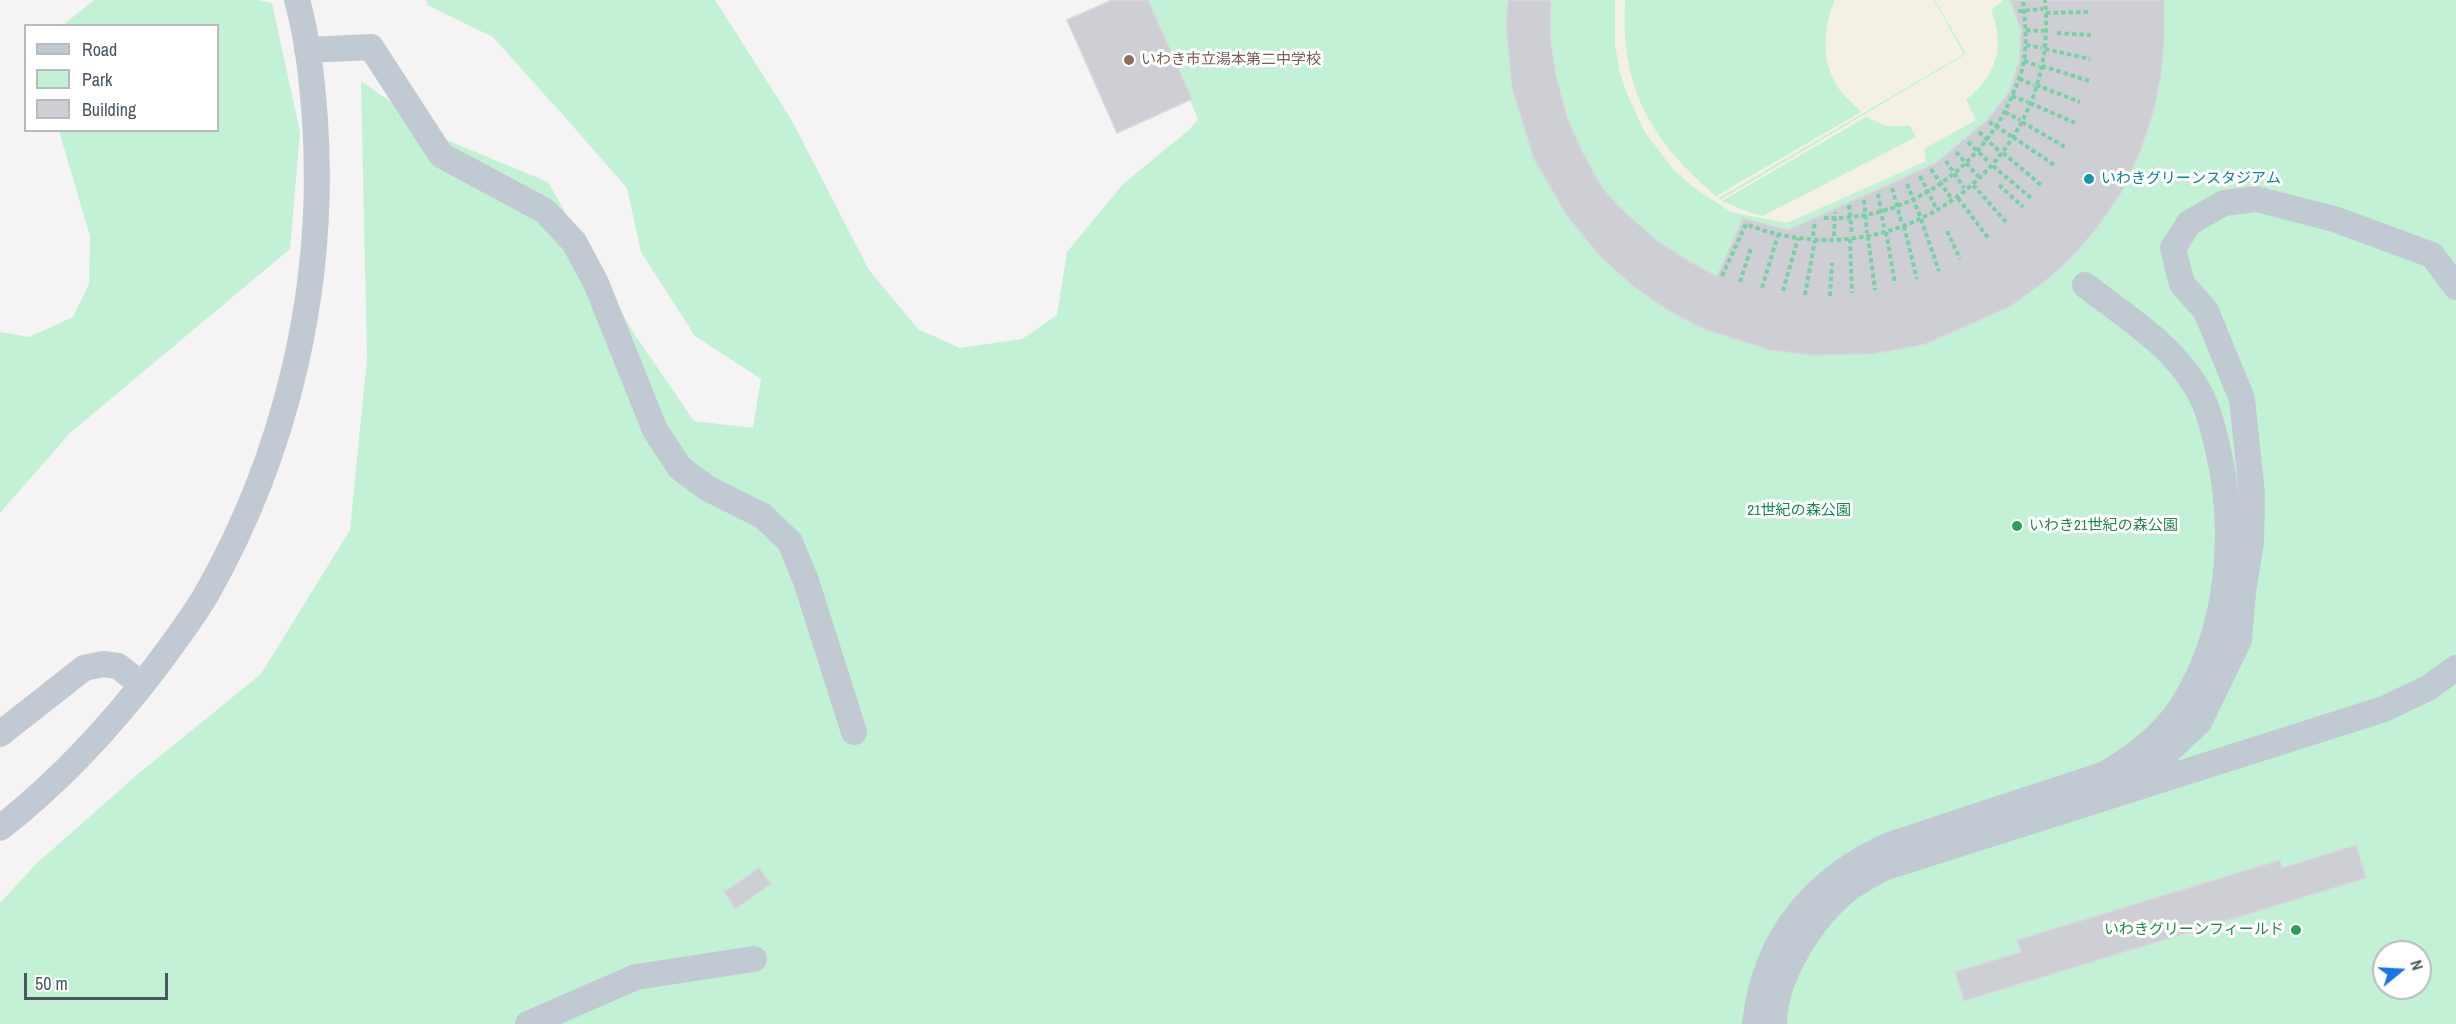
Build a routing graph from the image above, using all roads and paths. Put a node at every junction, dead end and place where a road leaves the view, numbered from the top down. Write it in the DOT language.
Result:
graph roads {
  1 [pos="297,0"];
  2 [pos="2023,0"];
  3 [pos="2045,0"];
  4 [pos="2018,11"];
  5 [pos="2024,11"];
  6 [pos="2045,11"];
  7 [pos="2090,12"];
  8 [pos="2026,30"];
  9 [pos="2044,31"];
  10 [pos="2057,33"];
  11 [pos="2091,35"];
  12 [pos="2026,45"];
  13 [pos="2043,49"];
  14 [pos="307,50"];
  15 [pos="2090,59"];
  16 [pos="2024,61"];
  17 [pos="2041,66"];
  18 [pos="2019,79"];
  19 [pos="2089,81"];
  20 [pos="2035,85"];
  21 [pos="2012,96"];
  22 [pos="2029,102"];
  23 [pos="2080,102"];
  24 [pos="2004,112"];
  25 [pos="2021,121"];
  26 [pos="1989,122"];
  27 [pos="2075,123"];
  28 [pos="1997,127"];
  29 [pos="1979,132"];
  30 [pos="2012,136"];
  31 [pos="1988,140"];
  32 [pos="1968,142"];
  33 [pos="2065,147"];
  34 [pos="1956,152"];
  35 [pos="1978,152"];
  36 [pos="2001,152"];
  37 [pos="1946,161"];
  38 [pos="1967,164"];
  39 [pos="1992,165"];
  40 [pos="2054,165"];
  41 [pos="1931,169"];
  42 [pos="1954,174"];
  43 [pos="1920,176"];
  44 [pos="1978,176"];
  45 [pos="1907,184"];
  46 [pos="1941,184"];
  47 [pos="1973,185"];
  48 [pos="1999,185"];
  49 [pos="2042,185"];
  50 [pos="1892,188"];
  51 [pos="1964,188"];
  52 [pos="1928,192"];
  53 [pos="1878,194"];
  54 [pos="1951,198"];
  55 [pos="1958,198"];
  56 [pos="2031,198"];
  57 [pos="1864,200"];
  58 [pos="1913,200"];
  59 [pos="1849,205"];
  60 [pos="1898,207"];
  61 [pos="2023,207"];
  62 [pos="1936,208"];
  63 [pos="1835,212"];
  64 [pos="1881,212"];
  65 [pos="1865,215"];
  66 [pos="1824,218"];
  67 [pos="1850,218"];
  68 [pos="1920,218"];
  69 [pos="1834,219"];
  70 [pos="1815,222"];
  71 [pos="2007,223"];
  72 [pos="1903,225"];
  73 [pos="1885,230"];
  74 [pos="1947,231"];
  75 [pos="1778,235"];
  76 [pos="1868,235"];
  77 [pos="1834,236"];
  78 [pos="1850,237"];
  79 [pos="1798,238"];
  80 [pos="1814,238"];
  81 [pos="1989,239"];
  82 [pos="1751,248"];
  83 [pos="1960,259"];
  84 [pos="1832,263"];
  85 [pos="1939,271"];
  86 [pos="1722,276"];
  87 [pos="1917,279"];
  88 [pos="1740,282"];
  89 [pos="1895,284"];
  90 [pos="2085,285"];
  91 [pos="2456,287"];
  92 [pos="1762,288"];
  93 [pos="1875,290"];
  94 [pos="1783,291"];
  95 [pos="1851,293"];
  96 [pos="1805,295"];
  97 [pos="1830,296"];
  98 [pos="2456,668"];
  99 [pos="142,685"];
  100 [pos="854,732"];
  101 [pos="0,734"];
  102 [pos="2087,801"];
  103 [pos="0,828"];
  104 [pos="754,959"];
  105 [pos="528,1024"];
  106 [pos="1755,1024"];
  107 [pos="1774,1024"];
  1 -- 14 [label="street"];
  2 -- 5 [label="path"];
  3 -- 6 [label="path"];
  4 -- 5 [label="path"];
  5 -- 6 [label="path"];
  5 -- 8 [label="path"];
  6 -- 7 [label="path"];
  6 -- 13 [label="path"];
  8 -- 9 [label="path"];
  8 -- 12 [label="path"];
  10 -- 11 [label="path"];
  12 -- 13 [label="path"];
  12 -- 16 [label="path"];
  13 -- 15 [label="path"];
  13 -- 17 [label="path"];
  14 -- 99 [label="street"];
  14 -- 100 [label="street"];
  16 -- 17 [label="path"];
  16 -- 18 [label="path"];
  17 -- 19 [label="path"];
  17 -- 20 [label="path"];
  18 -- 20 [label="path"];
  18 -- 21 [label="path"];
  20 -- 22 [label="path"];
  20 -- 23 [label="path"];
  21 -- 22 [label="path"];
  21 -- 24 [label="path"];
  22 -- 25 [label="path"];
  22 -- 27 [label="path"];
  24 -- 25 [label="path"];
  24 -- 28 [label="path"];
  25 -- 30 [label="path"];
  25 -- 33 [label="path"];
  26 -- 28 [label="path"];
  28 -- 30 [label="path"];
  28 -- 31 [label="path"];
  29 -- 31 [label="path"];
  30 -- 36 [label="path"];
  30 -- 40 [label="path"];
  31 -- 35 [label="path"];
  31 -- 36 [label="path"];
  32 -- 35 [label="path"];
  34 -- 38 [label="path"];
  35 -- 38 [label="path"];
  35 -- 39 [label="path"];
  36 -- 39 [label="path"];
  36 -- 49 [label="path"];
  37 -- 42 [label="path"];
  38 -- 42 [label="path"];
  38 -- 44 [label="path"];
  39 -- 47 [label="path"];
  39 -- 56 [label="path"];
  41 -- 46 [label="path"];
  42 -- 46 [label="path"];
  42 -- 51 [label="path"];
  43 -- 52 [label="path"];
  45 -- 58 [label="path"];
  46 -- 52 [label="path"];
  46 -- 54 [label="path"];
  47 -- 55 [label="path"];
  47 -- 71 [label="path"];
  48 -- 61 [label="path"];
  50 -- 60 [label="path"];
  52 -- 58 [label="path"];
  52 -- 62 [label="path"];
  53 -- 64 [label="path"];
  55 -- 68 [label="path"];
  55 -- 81 [label="path"];
  57 -- 65 [label="path"];
  58 -- 60 [label="path"];
  58 -- 68 [label="path"];
  59 -- 67 [label="path"];
  60 -- 64 [label="path"];
  60 -- 72 [label="path"];
  63 -- 69 [label="path"];
  64 -- 65 [label="path"];
  64 -- 73 [label="path"];
  65 -- 67 [label="path"];
  65 -- 76 [label="path"];
  66 -- 69 [label="path"];
  67 -- 69 [label="path"];
  67 -- 78 [label="path"];
  68 -- 72 [label="path"];
  68 -- 85 [label="path"];
  69 -- 77 [label="path"];
  70 -- 80 [label="path"];
  72 -- 73 [label="path"];
  72 -- 87 [label="path"];
  73 -- 76 [label="path"];
  73 -- 89 [label="path"];
  74 -- 83 [label="path"];
  75 -- 79 [label="path"];
  75 -- 86 [label="path"];
  75 -- 92 [label="path"];
  76 -- 78 [label="path"];
  76 -- 93 [label="path"];
  78 -- 80 [label="path"];
  78 -- 95 [label="path"];
  79 -- 80 [label="path"];
  79 -- 94 [label="path"];
  80 -- 96 [label="path"];
  82 -- 88 [label="path"];
  84 -- 97 [label="path"];
  90 -- 106 [label="street"];
  91 -- 102 [label="street"];
  98 -- 102 [label="street"];
  99 -- 101 [label="street"];
  99 -- 103 [label="street"];
  102 -- 107 [label="street"];
  104 -- 105 [label="street"];
}
